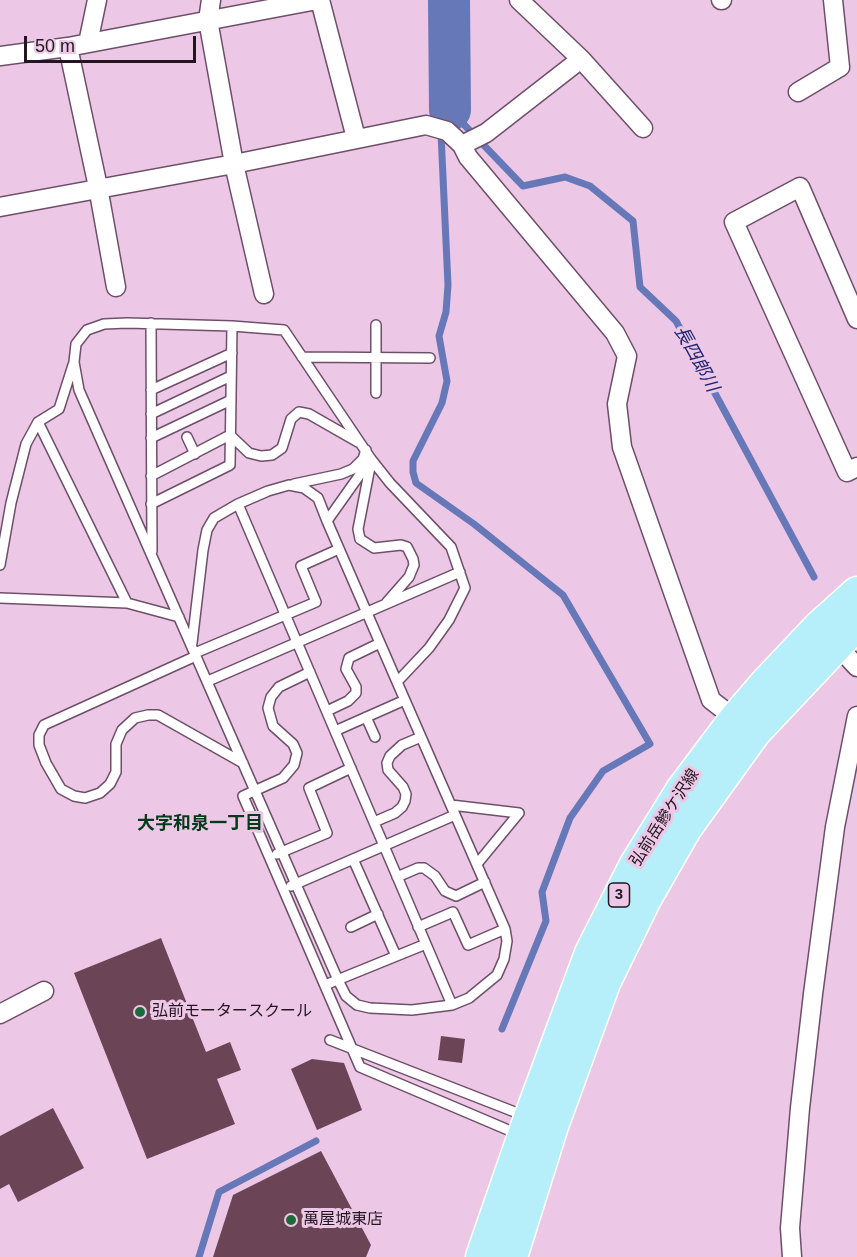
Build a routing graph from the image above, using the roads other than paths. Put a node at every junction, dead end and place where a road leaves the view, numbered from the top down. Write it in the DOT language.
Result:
graph roads {
  1 [pos="97,0"];
  2 [pos="211,0"];
  3 [pos="318,0"];
  4 [pos="833,0"];
  5 [pos="524,2"];
  6 [pos="208,20"];
  7 [pos="88,43"];
  8 [pos="68,47"];
  9 [pos="0,56"];
  10 [pos="581,59"];
  11 [pos="798,92"];
  12 [pos="644,128"];
  13 [pos="356,138"];
  14 [pos="472,139"];
  15 [pos="234,164"];
  16 [pos="98,187"];
  17 [pos="0,207"];
  18 [pos="116,287"];
  19 [pos="264,294"];
  20 [pos="857,319"];
  21 [pos="151,323"];
  22 [pos="376,325"];
  23 [pos="232,326"];
  24 [pos="232,352"];
  25 [pos="302,357"];
  26 [pos="376,358"];
  27 [pos="430,358"];
  28 [pos="74,362"];
  29 [pos="231,376"];
  30 [pos="151,390"];
  31 [pos="376,393"];
  32 [pos="231,399"];
  33 [pos="151,414"];
  34 [pos="38,422"];
  35 [pos="230,435"];
  36 [pos="187,437"];
  37 [pos="151,438"];
  38 [pos="366,451"];
  39 [pos="195,454"];
  40 [pos="857,467"];
  41 [pos="151,476"];
  42 [pos="289,485"];
  43 [pos="151,504"];
  44 [pos="238,504"];
  45 [pos="327,521"];
  46 [pos="339,549"];
  47 [pos="152,556"];
  48 [pos="0,565"];
  49 [pos="460,572"];
  50 [pos="857,592"];
  51 [pos="0,598"];
  52 [pos="127,603"];
  53 [pos="385,604"];
  54 [pos="366,613"];
  55 [pos="286,615"];
  56 [pos="179,617"];
  57 [pos="837,632"];
  58 [pos="298,643"];
  59 [pos="380,643"];
  60 [pos="194,651"];
  61 [pos="857,667"];
  62 [pos="310,672"];
  63 [pos="208,681"];
  64 [pos="397,682"];
  65 [pos="405,700"];
  66 [pos="327,711"];
  67 [pos="857,716"];
  68 [pos="366,717"];
  69 [pos="745,726"];
  70 [pos="335,731"];
  71 [pos="375,737"];
  72 [pos="421,737"];
  73 [pos="243,763"];
  74 [pos="351,768"];
  75 [pos="255,790"];
  76 [pos="451,805"];
  77 [pos="455,815"];
  78 [pos="374,822"];
  79 [pos="384,846"];
  80 [pos="282,852"];
  81 [pos="270,858"];
  82 [pos="353,859"];
  83 [pos="477,864"];
  84 [pos="397,877"];
  85 [pos="485,882"];
  86 [pos="296,884"];
  87 [pos="283,889"];
  88 [pos="378,914"];
  89 [pos="351,927"];
  90 [pos="418,927"];
  91 [pos="505,929"];
  92 [pos="426,944"];
  93 [pos="396,956"];
  94 [pos="338,980"];
  95 [pos="325,985"];
  96 [pos="44,990"];
  97 [pos="452,1005"];
  98 [pos="0,1014"];
  99 [pos="330,1040"];
  100 [pos="352,1049"];
  101 [pos="538,1132"];
  102 [pos="482,1257"];
  103 [pos="512,1257"];
  104 [pos="792,1257"];
  1 -- 7 [label="street"];
  2 -- 6 [label="street"];
  3 -- 6 [label="street"];
  3 -- 13 [label="street"];
  4 -- 11 [label="street"];
  5 -- 10 [label="street"];
  6 -- 7 [label="street"];
  6 -- 15 [label="street"];
  7 -- 8 [label="street"];
  8 -- 9 [label="street"];
  8 -- 16 [label="street"];
  10 -- 12 [label="street"];
  10 -- 14 [label="street"];
  13 -- 14 [label="street"];
  13 -- 15 [label="street"];
  14 -- 69 [label="street"];
  15 -- 16 [label="street"];
  15 -- 19 [label="street"];
  16 -- 17 [label="street"];
  16 -- 18 [label="street"];
  20 -- 40 [label="street"];
  21 -- 23 [label="lane"];
  21 -- 28 [label="lane"];
  21 -- 30 [label="lane"];
  22 -- 26 [label="lane"];
  23 -- 24 [label="lane"];
  23 -- 25 [label="lane"];
  24 -- 29 [label="lane"];
  24 -- 30 [label="lane"];
  25 -- 26 [label="lane"];
  25 -- 38 [label="lane"];
  26 -- 27 [label="lane"];
  26 -- 31 [label="lane"];
  28 -- 34 [label="lane"];
  28 -- 47 [label="lane"];
  29 -- 32 [label="lane"];
  29 -- 33 [label="lane"];
  30 -- 33 [label="lane"];
  32 -- 35 [label="lane"];
  32 -- 37 [label="lane"];
  33 -- 37 [label="lane"];
  34 -- 48 [label="lane"];
  34 -- 52 [label="lane"];
  35 -- 38 [label="lane"];
  35 -- 39 [label="lane"];
  35 -- 43 [label="lane"];
  36 -- 39 [label="lane"];
  37 -- 41 [label="lane"];
  38 -- 42 [label="lane"];
  38 -- 45 [label="lane"];
  38 -- 49 [label="lane"];
  38 -- 53 [label="lane"];
  39 -- 41 [label="lane"];
  41 -- 43 [label="lane"];
  42 -- 44 [label="lane"];
  42 -- 45 [label="lane"];
  43 -- 47 [label="lane"];
  44 -- 55 [label="lane"];
  44 -- 60 [label="lane"];
  45 -- 46 [label="lane"];
  46 -- 54 [label="lane"];
  46 -- 55 [label="lane"];
  47 -- 56 [label="lane"];
  49 -- 53 [label="lane"];
  49 -- 64 [label="lane"];
  50 -- 57 [label="main road, 弘前岳鰺ケ沢線 / 3"];
  51 -- 52 [label="lane"];
  52 -- 56 [label="lane"];
  53 -- 54 [label="lane"];
  54 -- 58 [label="lane"];
  54 -- 59 [label="lane"];
  55 -- 58 [label="lane"];
  55 -- 60 [label="lane"];
  56 -- 60 [label="lane"];
  57 -- 61 [label="street"];
  57 -- 69 [label="main road, 弘前岳鰺ケ沢線 / 3"];
  58 -- 62 [label="lane"];
  58 -- 63 [label="lane"];
  59 -- 64 [label="lane"];
  59 -- 66 [label="lane"];
  60 -- 63 [label="lane"];
  60 -- 73 [label="lane"];
  62 -- 66 [label="lane"];
  62 -- 75 [label="lane"];
  63 -- 73 [label="lane"];
  64 -- 65 [label="lane"];
  65 -- 68 [label="lane"];
  65 -- 72 [label="lane"];
  66 -- 70 [label="lane"];
  67 -- 104 [label="street"];
  68 -- 70 [label="lane"];
  68 -- 71 [label="lane"];
  69 -- 101 [label="main road, 弘前岳鰺ケ沢線 / 3"];
  70 -- 74 [label="lane"];
  72 -- 76 [label="lane"];
  72 -- 78 [label="lane"];
  73 -- 75 [label="lane"];
  74 -- 78 [label="lane"];
  74 -- 80 [label="lane"];
  75 -- 80 [label="lane"];
  75 -- 81 [label="lane"];
  76 -- 77 [label="lane"];
  76 -- 83 [label="lane"];
  77 -- 79 [label="lane"];
  77 -- 83 [label="lane"];
  78 -- 79 [label="lane"];
  79 -- 82 [label="lane"];
  79 -- 84 [label="lane"];
  80 -- 81 [label="lane"];
  80 -- 86 [label="lane"];
  81 -- 87 [label="lane"];
  82 -- 86 [label="lane"];
  82 -- 88 [label="lane"];
  83 -- 85 [label="lane"];
  84 -- 85 [label="lane"];
  84 -- 90 [label="lane"];
  85 -- 91 [label="lane"];
  86 -- 87 [label="lane"];
  86 -- 94 [label="lane"];
  87 -- 95 [label="lane"];
  88 -- 89 [label="lane"];
  88 -- 93 [label="lane"];
  90 -- 91 [label="lane"];
  90 -- 92 [label="lane"];
  91 -- 97 [label="lane"];
  92 -- 93 [label="lane"];
  92 -- 97 [label="lane"];
  93 -- 94 [label="lane"];
  94 -- 95 [label="lane"];
  94 -- 97 [label="lane"];
  95 -- 100 [label="lane"];
  96 -- 98 [label="street"];
  99 -- 100 [label="lane"];
  100 -- 101 [label="lane"];
  100 -- 101 [label="lane"];
  101 -- 102 [label="main road, 弘前岳鰺ケ沢線 / 3"];
  101 -- 103 [label="main road, 3"];
}
